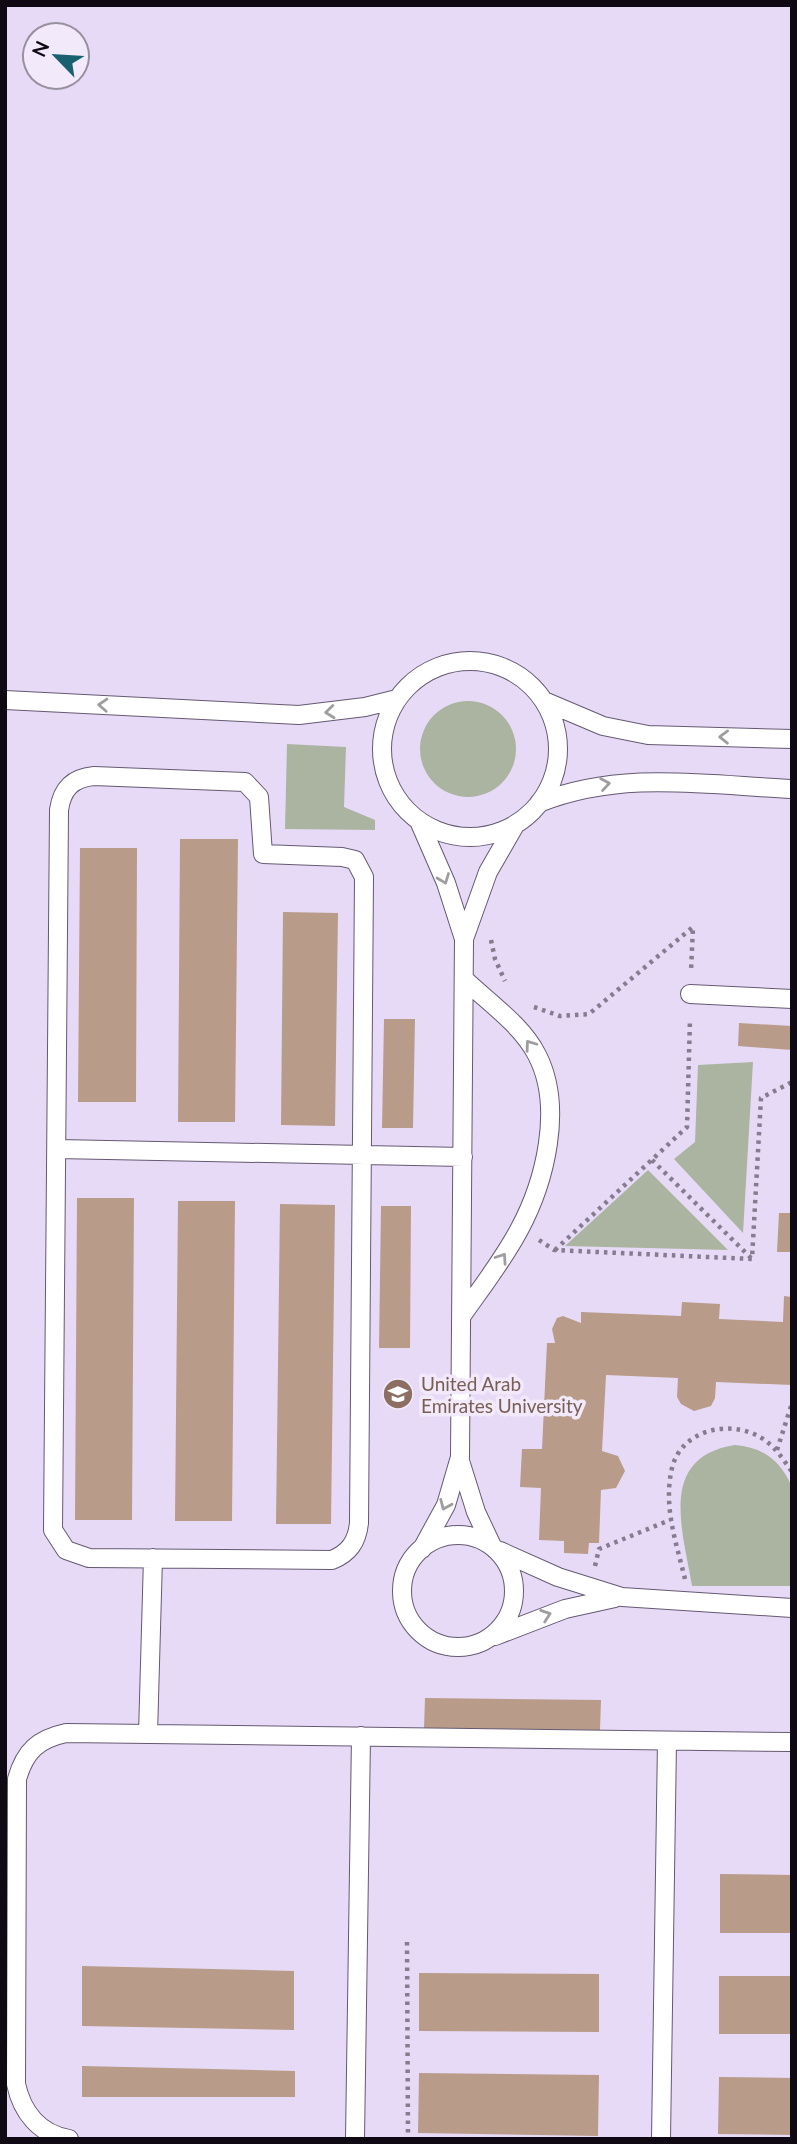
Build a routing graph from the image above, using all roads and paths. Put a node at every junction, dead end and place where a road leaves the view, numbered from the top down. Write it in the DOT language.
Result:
graph roads {
  1 [pos="397,699"];
  2 [pos="5,700"];
  3 [pos="544,701"];
  4 [pos="792,739"];
  5 [pos="792,789"];
  6 [pos="539,803"];
  7 [pos="419,821"];
  8 [pos="514,825"];
  9 [pos="464,939"];
  10 [pos="464,979"];
  11 [pos="509,986"];
  12 [pos="690,994"];
  13 [pos="792,999"];
  14 [pos="526,1002"];
  15 [pos="792,1082"];
  16 [pos="58,1149"];
  17 [pos="362,1155"];
  18 [pos="463,1157"];
  19 [pos="652,1160"];
  20 [pos="521,1227"];
  21 [pos="554,1250"];
  22 [pos="752,1259"];
  23 [pos="463,1314"];
  24 [pos="792,1403"];
  25 [pos="777,1450"];
  26 [pos="460,1457"];
  27 [pos="792,1472"];
  28 [pos="670,1520"];
  29 [pos="495,1548"];
  30 [pos="422,1549"];
  31 [pos="153,1558"];
  32 [pos="589,1588"];
  33 [pos="622,1597"];
  34 [pos="691,1602"];
  35 [pos="792,1608"];
  36 [pos="483,1641"];
  37 [pos="148,1734"];
  38 [pos="361,1736"];
  39 [pos="667,1741"];
  40 [pos="792,1742"];
  41 [pos="407,1942"];
  42 [pos="69,2139"];
  43 [pos="355,2139"];
  44 [pos="408,2139"];
  45 [pos="661,2139"];
  1 -- 2 [label="lane, one-way"];
  1 -- 3 [label="lane"];
  1 -- 7 [label="lane"];
  4 -- 3 [label="lane, one-way"];
  3 -- 6 [label="lane"];
  6 -- 5 [label="lane, one-way"];
  6 -- 8 [label="lane"];
  7 -- 8 [label="lane"];
  7 -- 9 [label="lane, one-way"];
  8 -- 9 [label="lane"];
  9 -- 10 [label="lane"];
  9 -- 11 [label="path"];
  10 -- 18 [label="lane"];
  20 -- 10 [label="lane, one-way"];
  12 -- 13 [label="lane"];
  12 -- 14 [label="path"];
  12 -- 19 [label="path"];
  15 -- 22 [label="path"];
  16 -- 17 [label="lane"];
  16 -- 17 [label="lane"];
  16 -- 31 [label="lane"];
  17 -- 18 [label="lane"];
  17 -- 31 [label="lane"];
  18 -- 23 [label="lane"];
  19 -- 21 [label="path"];
  19 -- 22 [label="path"];
  20 -- 21 [label="path"];
  23 -- 20 [label="lane, one-way"];
  21 -- 22 [label="path"];
  23 -- 26 [label="lane"];
  24 -- 25 [label="path"];
  25 -- 27 [label="path"];
  25 -- 28 [label="path"];
  26 -- 29 [label="lane"];
  26 -- 30 [label="lane, one-way"];
  28 -- 32 [label="path"];
  28 -- 34 [label="path"];
  29 -- 30 [label="lane"];
  29 -- 32 [label="lane"];
  29 -- 36 [label="lane"];
  30 -- 36 [label="lane"];
  31 -- 37 [label="lane"];
  32 -- 33 [label="lane"];
  33 -- 34 [label="lane"];
  36 -- 33 [label="lane, one-way"];
  34 -- 35 [label="lane"];
  37 -- 38 [label="lane"];
  37 -- 42 [label="lane"];
  38 -- 39 [label="lane"];
  38 -- 43 [label="lane"];
  39 -- 40 [label="lane"];
  39 -- 45 [label="lane"];
  41 -- 44 [label="path"];
}
